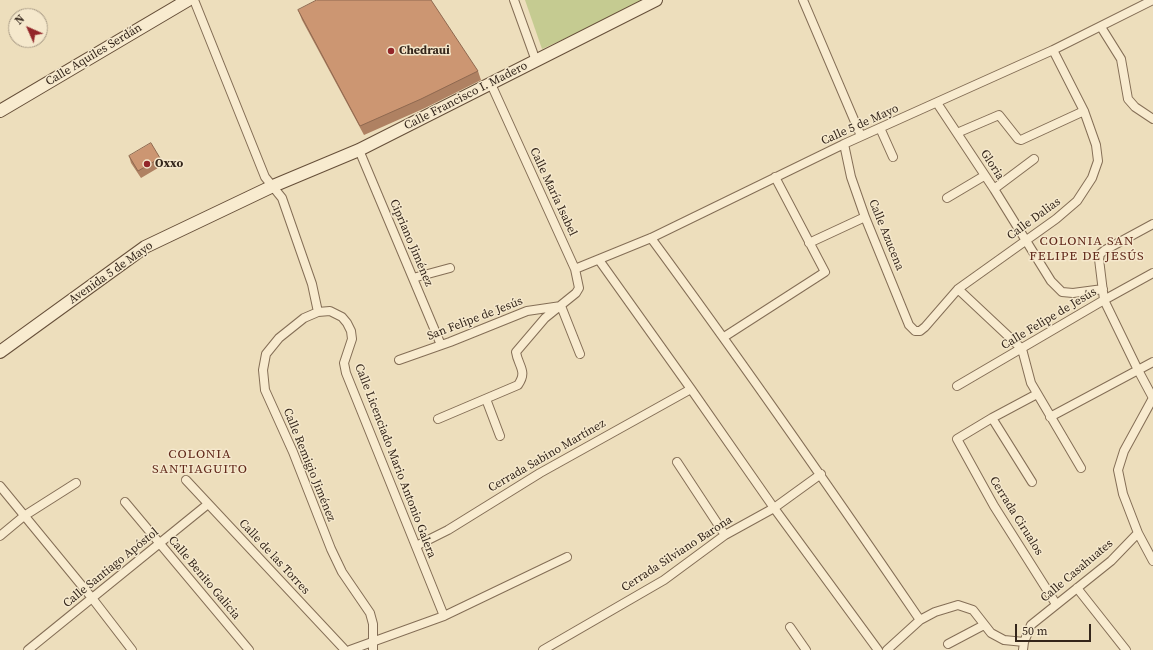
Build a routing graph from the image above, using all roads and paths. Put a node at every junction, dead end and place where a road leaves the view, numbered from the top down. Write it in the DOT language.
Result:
graph roads {
  1 [pos="188,0"];
  2 [pos="194,0"];
  3 [pos="514,0"];
  4 [pos="656,0"];
  5 [pos="803,0"];
  6 [pos="1153,0"];
  7 [pos="1101,27"];
  8 [pos="1053,50"];
  9 [pos="536,61"];
  10 [pos="491,84"];
  11 [pos="937,103"];
  12 [pos="0,111"];
  13 [pos="1084,111"];
  14 [pos="1153,119"];
  15 [pos="880,128"];
  16 [pos="957,133"];
  17 [pos="861,136"];
  18 [pos="844,144"];
  19 [pos="359,150"];
  20 [pos="893,157"];
  21 [pos="1034,159"];
  22 [pos="984,176"];
  23 [pos="775,177"];
  24 [pos="273,186"];
  25 [pos="994,189"];
  26 [pos="947,198"];
  27 [pos="865,217"];
  28 [pos="1153,224"];
  29 [pos="651,238"];
  30 [pos="1025,240"];
  31 [pos="809,243"];
  32 [pos="599,260"];
  33 [pos="450,268"];
  34 [pos="575,269"];
  35 [pos="1153,273"];
  36 [pos="414,278"];
  37 [pos="958,289"];
  38 [pos="1103,289"];
  39 [pos="1104,300"];
  40 [pos="560,306"];
  41 [pos="318,312"];
  42 [pos="915,331"];
  43 [pos="724,337"];
  44 [pos="441,345"];
  45 [pos="1022,349"];
  46 [pos="0,352"];
  47 [pos="580,354"];
  48 [pos="399,360"];
  49 [pos="1153,362"];
  50 [pos="1138,370"];
  51 [pos="957,386"];
  52 [pos="692,389"];
  53 [pos="1037,394"];
  54 [pos="1153,398"];
  55 [pos="486,399"];
  56 [pos="992,418"];
  57 [pos="1050,418"];
  58 [pos="438,419"];
  59 [pos="500,436"];
  60 [pos="677,462"];
  61 [pos="1081,468"];
  62 [pos="820,474"];
  63 [pos="186,480"];
  64 [pos="1032,482"];
  65 [pos="76,483"];
  66 [pos="0,486"];
  67 [pos="125,502"];
  68 [pos="208,504"];
  69 [pos="774,508"];
  70 [pos="24,516"];
  71 [pos="1138,533"];
  72 [pos="0,536"];
  73 [pos="725,536"];
  74 [pos="160,544"];
  75 [pos="416,546"];
  76 [pos="567,556"];
  77 [pos="1153,561"];
  78 [pos="1077,588"];
  79 [pos="92,598"];
  80 [pos="1056,604"];
  81 [pos="444,616"];
  82 [pos="920,620"];
  83 [pos="984,625"];
  84 [pos="790,627"];
  85 [pos="948,644"];
  86 [pos="374,646"];
  87 [pos="1023,646"];
  88 [pos="28,650"];
  89 [pos="132,650"];
  90 [pos="249,650"];
  91 [pos="345,650"];
  92 [pos="350,650"];
  93 [pos="543,650"];
  94 [pos="806,650"];
  95 [pos="878,650"];
  96 [pos="887,650"];
  97 [pos="1126,650"];
  1 -- 12 [label="main road, Calle Aquiles Serdán"];
  2 -- 24 [label="street"];
  3 -- 9 [label="street"];
  4 -- 9 [label="main road, Calle Francisco I. Madero"];
  5 -- 17 [label="street"];
  6 -- 7 [label="street, Calle 5 de Mayo"];
  7 -- 8 [label="street, Calle 5 de Mayo"];
  7 -- 14 [label="street"];
  8 -- 11 [label="street, Calle 5 de Mayo"];
  8 -- 13 [label="street, Calle Dalias"];
  9 -- 10 [label="main road, Calle Francisco I. Madero"];
  10 -- 19 [label="main road, Calle Francisco I. Madero"];
  10 -- 34 [label="street, Calle María Isabel"];
  11 -- 15 [label="street, Calle 5 de Mayo"];
  11 -- 16 [label="street, Gloria"];
  13 -- 16 [label="street"];
  13 -- 30 [label="street, Calle Dalias"];
  15 -- 17 [label="street, Calle 5 de Mayo"];
  15 -- 20 [label="street"];
  16 -- 22 [label="street, Gloria"];
  17 -- 18 [label="street, Calle 5 de Mayo"];
  18 -- 23 [label="street, Calle 5 de Mayo"];
  18 -- 27 [label="street, Calle Azucena"];
  19 -- 24 [label="main road, Calle Francisco I. Madero"];
  19 -- 36 [label="street, Cipriano Jiménez"];
  21 -- 25 [label="street"];
  22 -- 25 [label="street, Gloria"];
  22 -- 26 [label="street"];
  23 -- 29 [label="street, Calle 5 de Mayo"];
  23 -- 31 [label="street"];
  24 -- 41 [label="street"];
  24 -- 46 [label="main road, Avenida 5 de Mayo"];
  25 -- 30 [label="street, Gloria"];
  27 -- 31 [label="street"];
  27 -- 42 [label="street, Calle Azucena"];
  28 -- 38 [label="street"];
  29 -- 32 [label="street, Calle 5 de Mayo"];
  29 -- 43 [label="street"];
  30 -- 37 [label="street, Calle Dalias"];
  30 -- 38 [label="street, Gloria"];
  31 -- 43 [label="street"];
  32 -- 34 [label="street, Calle 5 de Mayo"];
  32 -- 52 [label="street"];
  33 -- 36 [label="street"];
  34 -- 40 [label="street, Calle María Isabel"];
  35 -- 39 [label="street, Calle Felipe de Jesús"];
  36 -- 44 [label="street, Cipriano Jiménez"];
  37 -- 42 [label="street, Calle Dalias"];
  37 -- 45 [label="street"];
  38 -- 39 [label="street"];
  39 -- 45 [label="street, Calle Felipe de Jesús"];
  39 -- 50 [label="street"];
  40 -- 44 [label="street, San Felipe de Jesús"];
  40 -- 47 [label="street"];
  40 -- 55 [label="street"];
  41 -- 75 [label="street, Calle Licenciado Mario Antonio Galera"];
  41 -- 86 [label="street, Calle Remigio Jiménez"];
  43 -- 62 [label="street"];
  44 -- 48 [label="street, San Felipe de Jesús"];
  45 -- 51 [label="street, Calle Felipe de Jesús"];
  45 -- 53 [label="street"];
  49 -- 50 [label="street"];
  50 -- 54 [label="street"];
  50 -- 57 [label="street"];
  52 -- 69 [label="street"];
  52 -- 75 [label="street, Cerrada Sabino Martínez"];
  53 -- 56 [label="street"];
  53 -- 57 [label="street"];
  54 -- 71 [label="street"];
  55 -- 58 [label="street"];
  55 -- 59 [label="street"];
  56 -- 64 [label="street"];
  56 -- 80 [label="street, Cerrada Cirualos"];
  57 -- 61 [label="street"];
  60 -- 73 [label="street"];
  62 -- 69 [label="street, Cerrada Silviano Barona"];
  62 -- 82 [label="street"];
  63 -- 68 [label="street, Calle de las Torres"];
  65 -- 70 [label="street"];
  66 -- 70 [label="street"];
  67 -- 74 [label="street, Calle Benito Galicia"];
  68 -- 74 [label="street, Calle Santiago Apóstol"];
  68 -- 91 [label="street, Calle de las Torres"];
  69 -- 73 [label="street, Cerrada Silviano Barona"];
  69 -- 95 [label="street"];
  70 -- 72 [label="street"];
  70 -- 79 [label="street"];
  71 -- 77 [label="street"];
  71 -- 78 [label="street, Calle Casahuates"];
  73 -- 93 [label="street, Cerrada Silviano Barona"];
  74 -- 79 [label="street, Calle Santiago Apóstol"];
  74 -- 90 [label="street, Calle Benito Galicia"];
  75 -- 81 [label="street, Calle Licenciado Mario Antonio Galera"];
  76 -- 81 [label="street"];
  78 -- 80 [label="street, Calle Casahuates"];
  78 -- 97 [label="street"];
  79 -- 88 [label="street, Calle Santiago Apóstol"];
  79 -- 89 [label="street"];
  80 -- 87 [label="street, Calle Casahuates"];
  81 -- 86 [label="street"];
  82 -- 83 [label="street"];
  82 -- 96 [label="street"];
  83 -- 85 [label="street"];
  83 -- 87 [label="street"];
  84 -- 94 [label="street"];
  86 -- 92 [label="street"];
}
